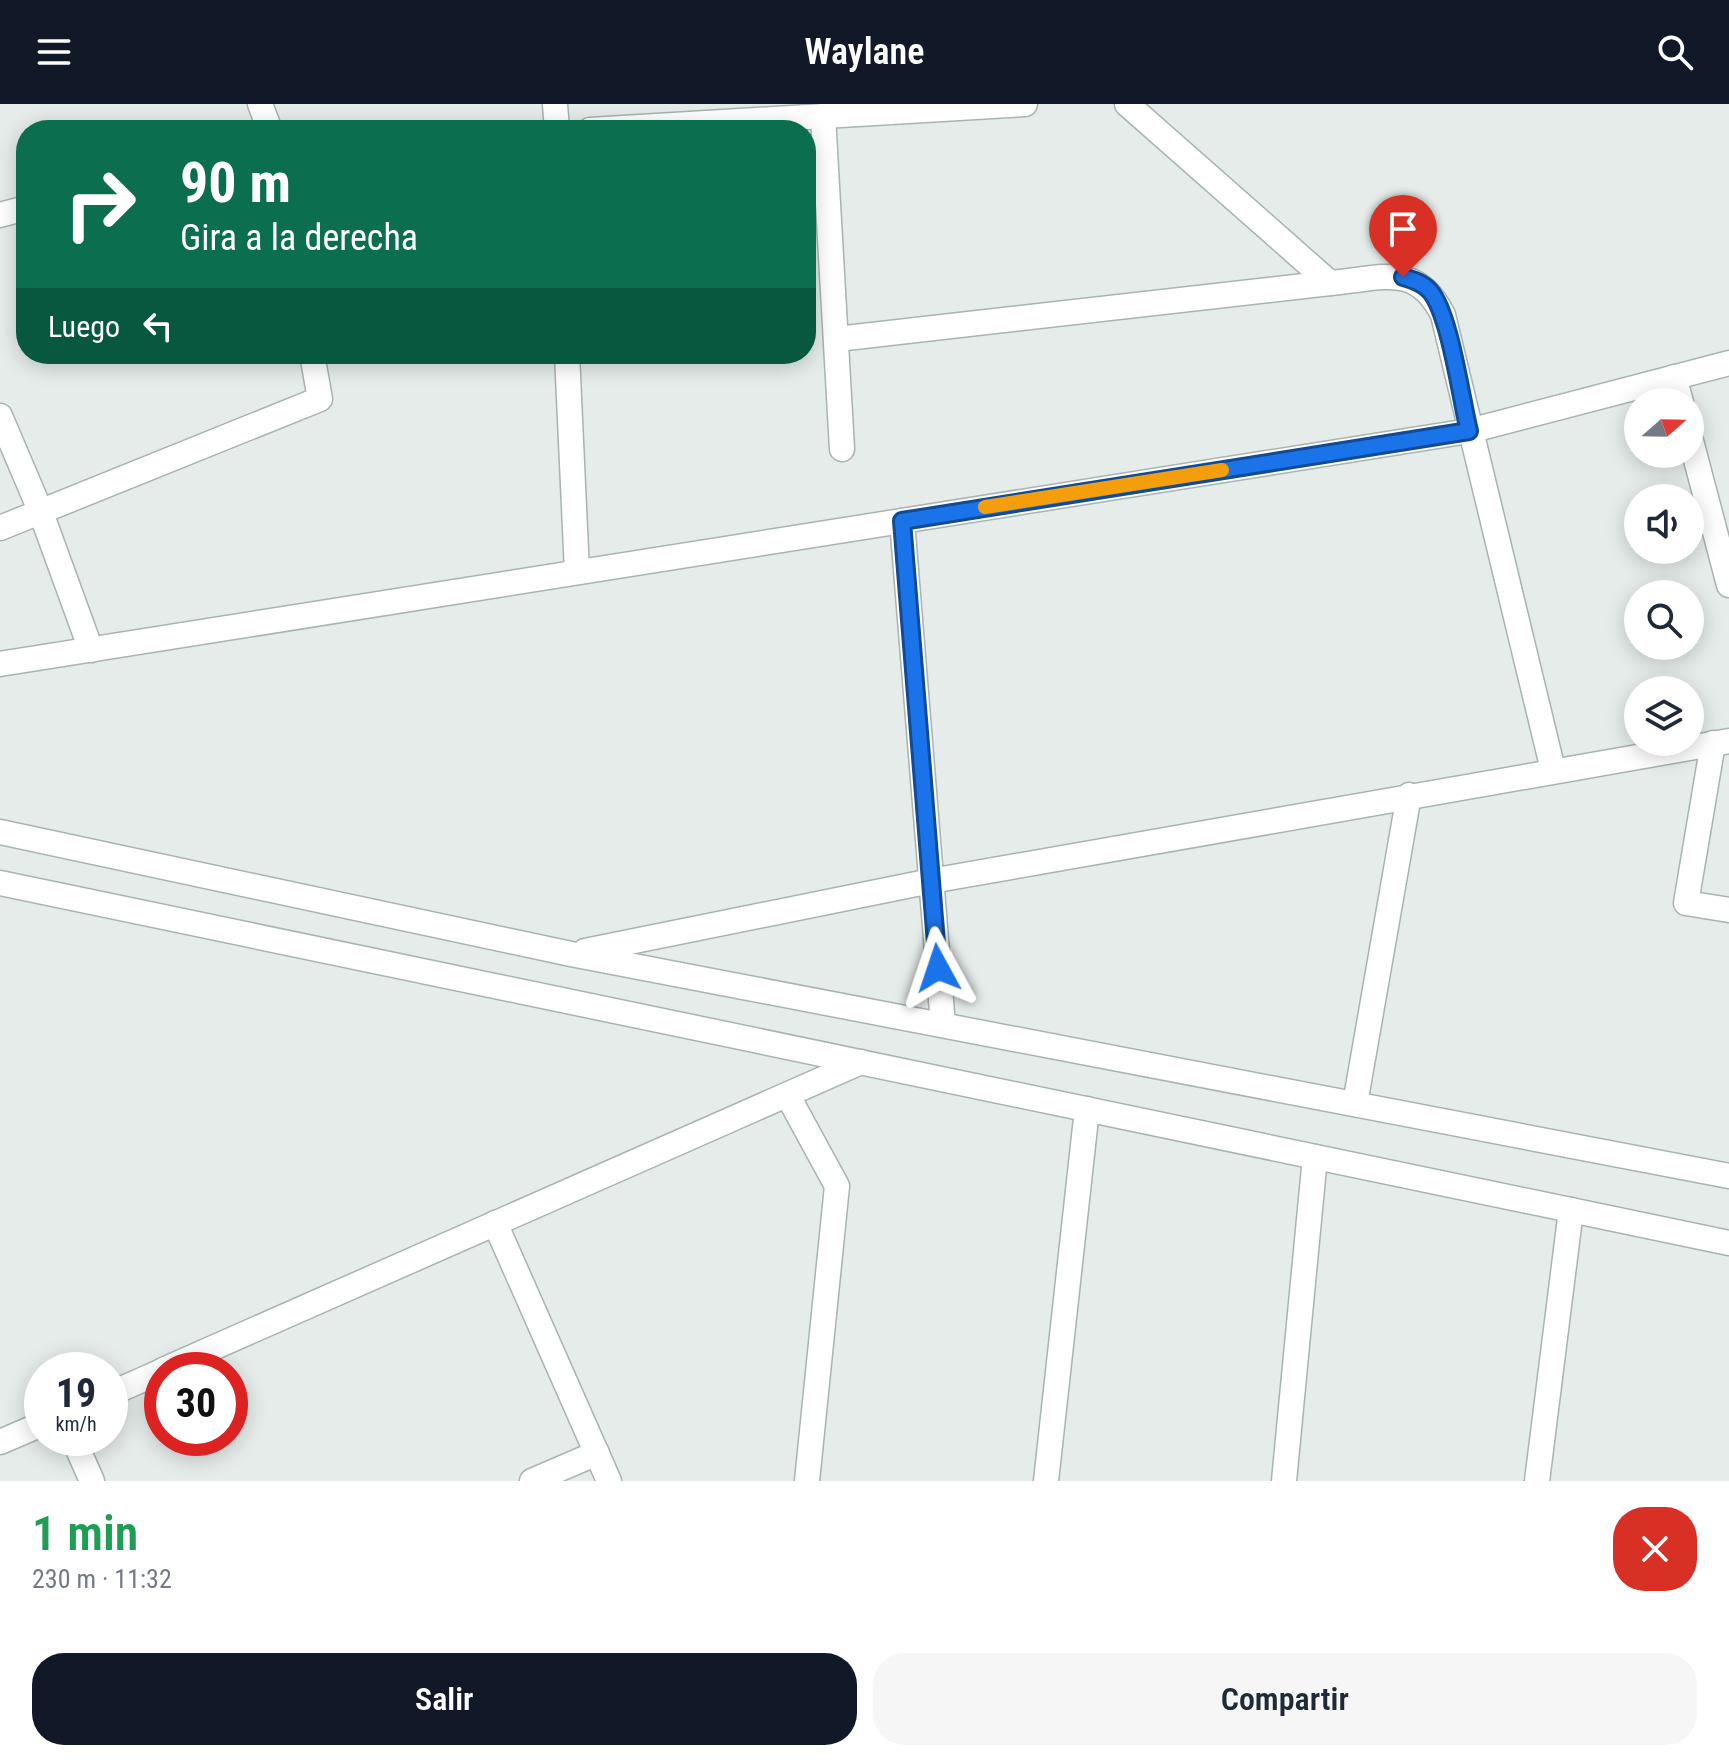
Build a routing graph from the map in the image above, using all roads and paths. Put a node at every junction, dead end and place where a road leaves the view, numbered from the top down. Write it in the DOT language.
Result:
graph roads {
  1 [pos="1025,104"];
  2 [pos="1127,104"];
  3 [pos="823,116"];
  4 [pos="756,120"];
  5 [pos="1330,283"];
  6 [pos="837,339"];
  7 [pos="1729,363"];
  8 [pos="314,364"];
  9 [pos="567,364"];
  10 [pos="1674,377"];
  11 [pos="1677,388"];
  12 [pos="0,416"];
  13 [pos="1469,431"];
  14 [pos="842,449"];
  15 [pos="1698,468"];
  16 [pos="40,510"];
  17 [pos="902,521"];
  18 [pos="0,528"];
  19 [pos="577,572"];
  20 [pos="1729,585"];
  21 [pos="91,650"];
  22 [pos="0,664"];
  23 [pos="1721,742"];
  24 [pos="1553,770"];
  25 [pos="1409,795"];
  26 [pos="0,832"];
  27 [pos="931,881"];
  28 [pos="0,883"];
  29 [pos="1729,910"];
  30 [pos="571,954"];
  31 [pos="943,1025"];
  32 [pos="861,1062"];
  33 [pos="788,1096"];
  34 [pos="1355,1104"];
  35 [pos="1087,1109"];
  36 [pos="1315,1157"];
  37 [pos="1729,1176"];
  38 [pos="1571,1210"];
  39 [pos="495,1223"];
  40 [pos="1729,1243"];
  41 [pos="204,1352"];
  42 [pos="24,1432"];
  43 [pos="0,1442"];
  44 [pos="597,1453"];
  45 [pos="81,1456"];
  46 [pos="92,1481"];
  47 [pos="532,1481"];
  48 [pos="609,1481"];
  49 [pos="807,1481"];
  50 [pos="1046,1481"];
  51 [pos="1284,1481"];
  52 [pos="1537,1481"];
  1 -- 3 [label="street"];
  2 -- 5 [label="street"];
  3 -- 4 [label="street"];
  3 -- 6 [label="street"];
  5 -- 6 [label="street"];
  5 -- 13 [label="street"];
  6 -- 14 [label="street"];
  7 -- 10 [label="street"];
  8 -- 16 [label="street"];
  9 -- 19 [label="street"];
  10 -- 11 [label="street"];
  10 -- 13 [label="street"];
  12 -- 16 [label="street"];
  13 -- 17 [label="street"];
  13 -- 24 [label="street"];
  15 -- 20 [label="street"];
  16 -- 18 [label="street"];
  16 -- 21 [label="street"];
  17 -- 19 [label="street"];
  17 -- 27 [label="street"];
  19 -- 21 [label="street"];
  21 -- 22 [label="street"];
  23 -- 24 [label="street"];
  23 -- 29 [label="street"];
  24 -- 25 [label="street"];
  25 -- 27 [label="street"];
  25 -- 34 [label="street"];
  26 -- 30 [label="street"];
  27 -- 30 [label="street"];
  27 -- 31 [label="street"];
  28 -- 32 [label="street"];
  30 -- 31 [label="street"];
  31 -- 34 [label="street"];
  32 -- 33 [label="street"];
  32 -- 35 [label="street"];
  33 -- 39 [label="street"];
  33 -- 49 [label="street"];
  34 -- 37 [label="street"];
  35 -- 36 [label="street"];
  35 -- 50 [label="street"];
  36 -- 38 [label="street"];
  36 -- 51 [label="street"];
  38 -- 40 [label="street"];
  38 -- 52 [label="street"];
  39 -- 41 [label="street"];
  39 -- 44 [label="street"];
  42 -- 43 [label="street"];
  44 -- 47 [label="street"];
  44 -- 48 [label="street"];
  45 -- 46 [label="street"];
}
